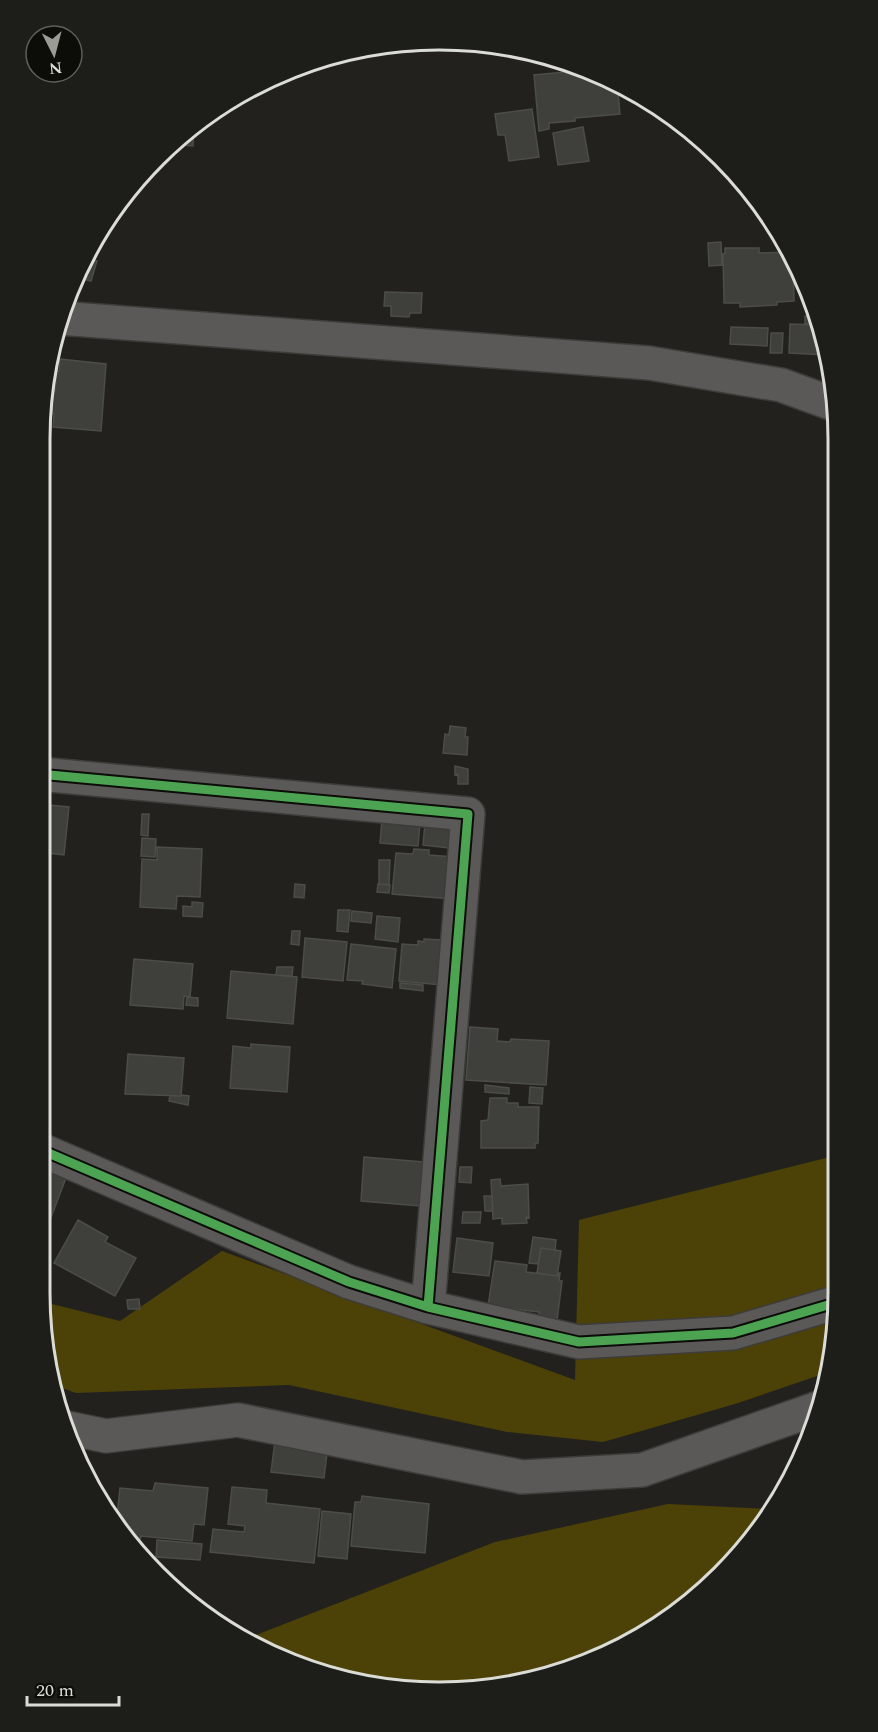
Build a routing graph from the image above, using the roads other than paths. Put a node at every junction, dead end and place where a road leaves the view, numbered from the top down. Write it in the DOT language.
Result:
graph roads {
  1 [pos="69,319"];
  2 [pos="827,402"];
  3 [pos="50,775"];
  4 [pos="50,1154"];
  5 [pos="828,1305"];
  6 [pos="428,1308"];
  7 [pos="810,1411"];
  8 [pos="74,1429"];
  1 -- 2 [label="street"];
  3 -- 6 [label="street"];
  4 -- 6 [label="street"];
  5 -- 6 [label="street"];
  7 -- 8 [label="street"];
}
